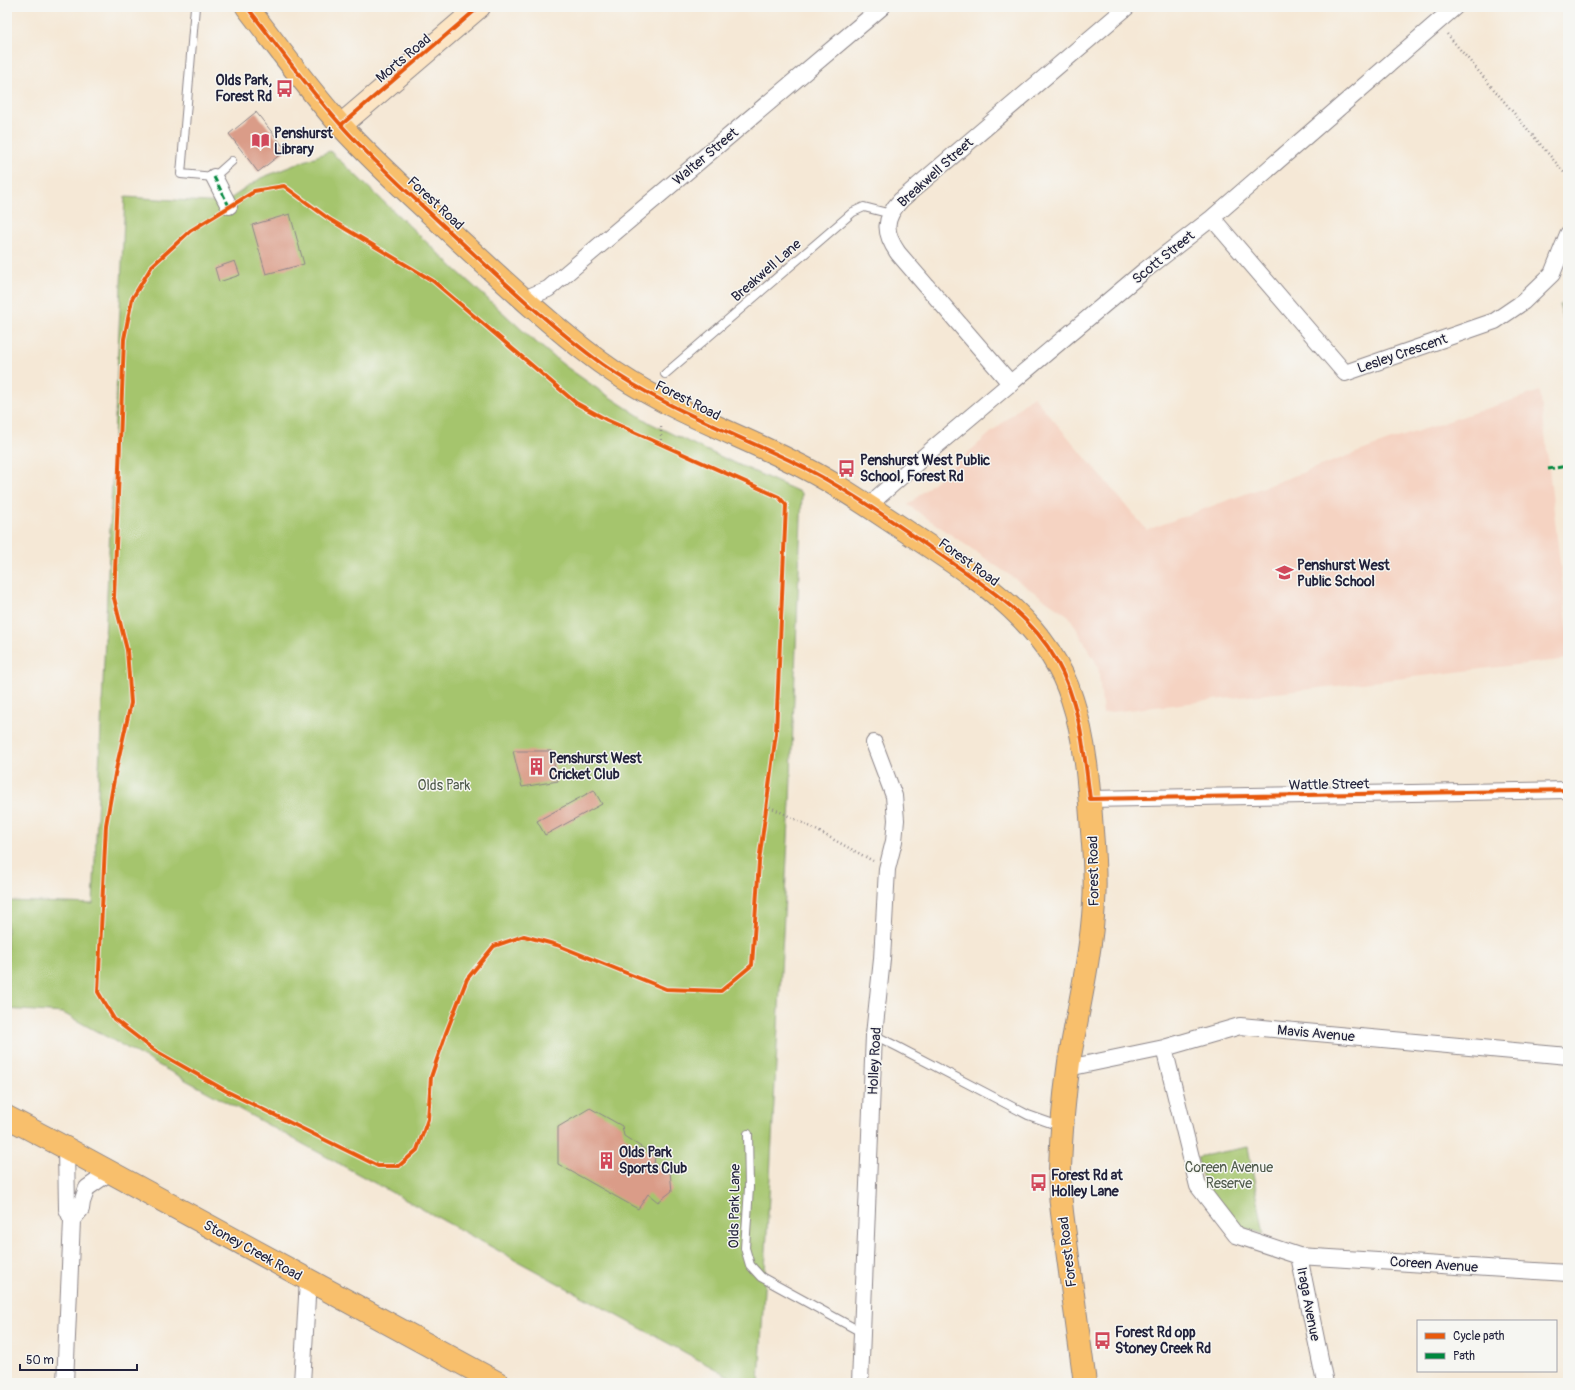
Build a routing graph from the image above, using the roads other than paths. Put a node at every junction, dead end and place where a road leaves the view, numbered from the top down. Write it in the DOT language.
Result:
graph roads {
  1 [pos="195,7"];
  2 [pos="247,7"];
  3 [pos="479,7"];
  4 [pos="882,7"];
  5 [pos="1126,7"];
  6 [pos="1455,7"];
  7 [pos="341,125"];
  8 [pos="232,161"];
  9 [pos="214,177"];
  10 [pos="228,206"];
  11 [pos="891,214"];
  12 [pos="1212,218"];
  13 [pos="1568,234"];
  14 [pos="524,299"];
  15 [pos="664,374"];
  16 [pos="1011,384"];
  17 [pos="870,507"];
  18 [pos="874,743"];
  19 [pos="1568,790"];
  20 [pos="1090,799"];
  21 [pos="874,1036"];
  22 [pos="1164,1048"];
  23 [pos="1568,1056"];
  24 [pos="1068,1068"];
  25 [pos="7,1117"];
  26 [pos="1062,1127"];
  27 [pos="748,1134"];
  28 [pos="66,1148"];
  29 [pos="110,1172"];
  30 [pos="72,1220"];
  31 [pos="1299,1256"];
  32 [pos="1568,1273"];
  33 [pos="308,1280"];
  34 [pos="1076,1320"];
  35 [pos="863,1333"];
  36 [pos="65,1383"];
  37 [pos="302,1383"];
  38 [pos="498,1383"];
  39 [pos="860,1383"];
  40 [pos="1085,1383"];
  41 [pos="1094,1383"];
  42 [pos="1325,1383"];
  1 -- 9 [label="lane"];
  2 -- 7 [label="main road, Forest Road"];
  3 -- 7 [label="street, Morts Road"];
  4 -- 14 [label="street, Walter Street"];
  5 -- 11 [label="street, Breakwell Street"];
  6 -- 12 [label="street, Scott Street"];
  7 -- 14 [label="main road, Forest Road"];
  8 -- 9 [label="lane"];
  9 -- 10 [label="street"];
  11 -- 15 [label="lane, Breakwell Lane"];
  11 -- 16 [label="street, Breakwell Street"];
  12 -- 13 [label="street, Lesley Crescent"];
  12 -- 16 [label="street, Scott Street"];
  14 -- 17 [label="main road, Forest Road"];
  16 -- 17 [label="street, Scott Street"];
  17 -- 20 [label="main road, Forest Road"];
  18 -- 21 [label="street, Holley Road"];
  19 -- 20 [label="street, Wattle Street"];
  20 -- 24 [label="main road, Forest Road"];
  21 -- 26 [label="lane"];
  21 -- 35 [label="street, Holley Road"];
  22 -- 23 [label="street, Mavis Avenue"];
  22 -- 24 [label="street, Mavis Avenue"];
  22 -- 31 [label="street, Iraga Avenue"];
  24 -- 26 [label="main road, Forest Road"];
  25 -- 28 [label="main road, Stoney Creek Road"];
  26 -- 34 [label="main road, Forest Road"];
  27 -- 35 [label="lane, Olds Park Lane"];
  28 -- 29 [label="main road, Stoney Creek Road"];
  28 -- 30 [label="street"];
  29 -- 30 [label="street"];
  29 -- 33 [label="main road, Stoney Creek Road"];
  30 -- 36 [label="street"];
  31 -- 32 [label="street, Coreen Avenue"];
  31 -- 42 [label="street, Iraga Avenue"];
  33 -- 37 [label="street"];
  33 -- 38 [label="main road, Stoney Creek Road"];
  34 -- 40 [label="main road, Forest Road"];
  34 -- 41 [label="main road, Forest Road"];
  35 -- 39 [label="street, Holley Road"];
}
